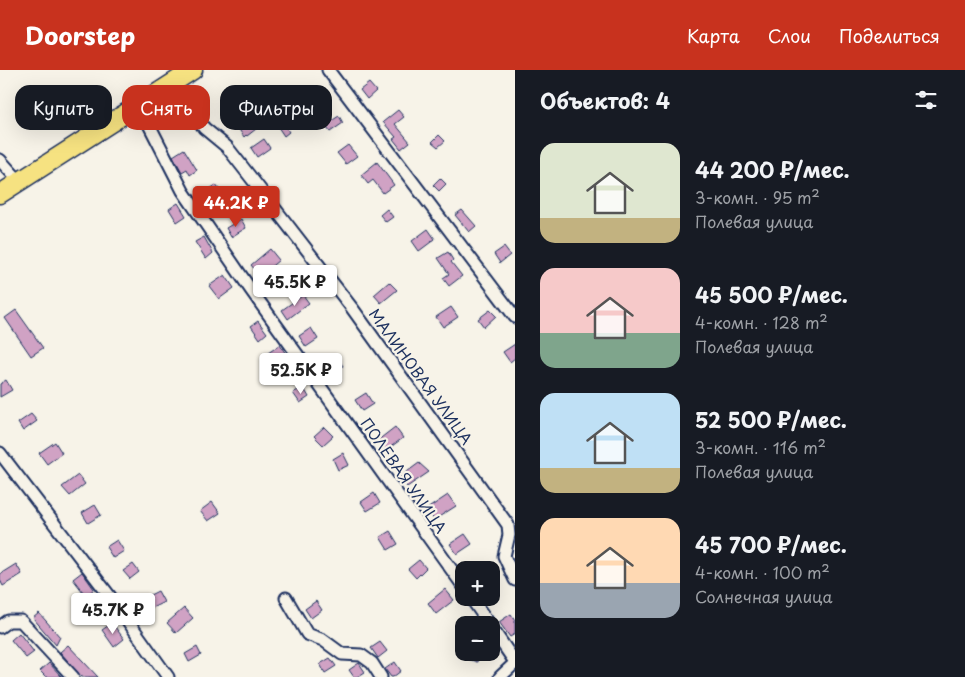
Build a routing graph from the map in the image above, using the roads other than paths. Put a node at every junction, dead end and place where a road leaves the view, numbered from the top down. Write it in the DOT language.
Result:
graph roads {
  1 [pos="193,70"];
  2 [pos="328,70"];
  3 [pos="170,85"];
  4 [pos="122,116"];
  5 [pos="152,130"];
  6 [pos="206,130"];
  7 [pos="0,160"];
  8 [pos="19,181"];
  9 [pos="0,194"];
  10 [pos="515,318"];
  11 [pos="0,453"];
  12 [pos="455,575"];
  13 [pos="515,580"];
  14 [pos="286,598"];
  15 [pos="0,627"];
  16 [pos="500,640"];
  17 [pos="515,663"];
  18 [pos="73,677"];
  19 [pos="168,677"];
  20 [pos="381,677"];
  21 [pos="500,677"];
  1 -- 3 [label="highway"];
  2 -- 10 [label="street"];
  4 -- 8 [label="highway"];
  5 -- 12 [label="street, ПОЛЕВАЯ УЛИЦА"];
  6 -- 13 [label="street, МАЛИНОВАЯ УЛИЦА"];
  7 -- 8 [label="street"];
  8 -- 9 [label="highway"];
  11 -- 19 [label="street"];
  14 -- 20 [label="street"];
  15 -- 18 [label="street"];
  16 -- 17 [label="street"];
  17 -- 21 [label="street"];
}
